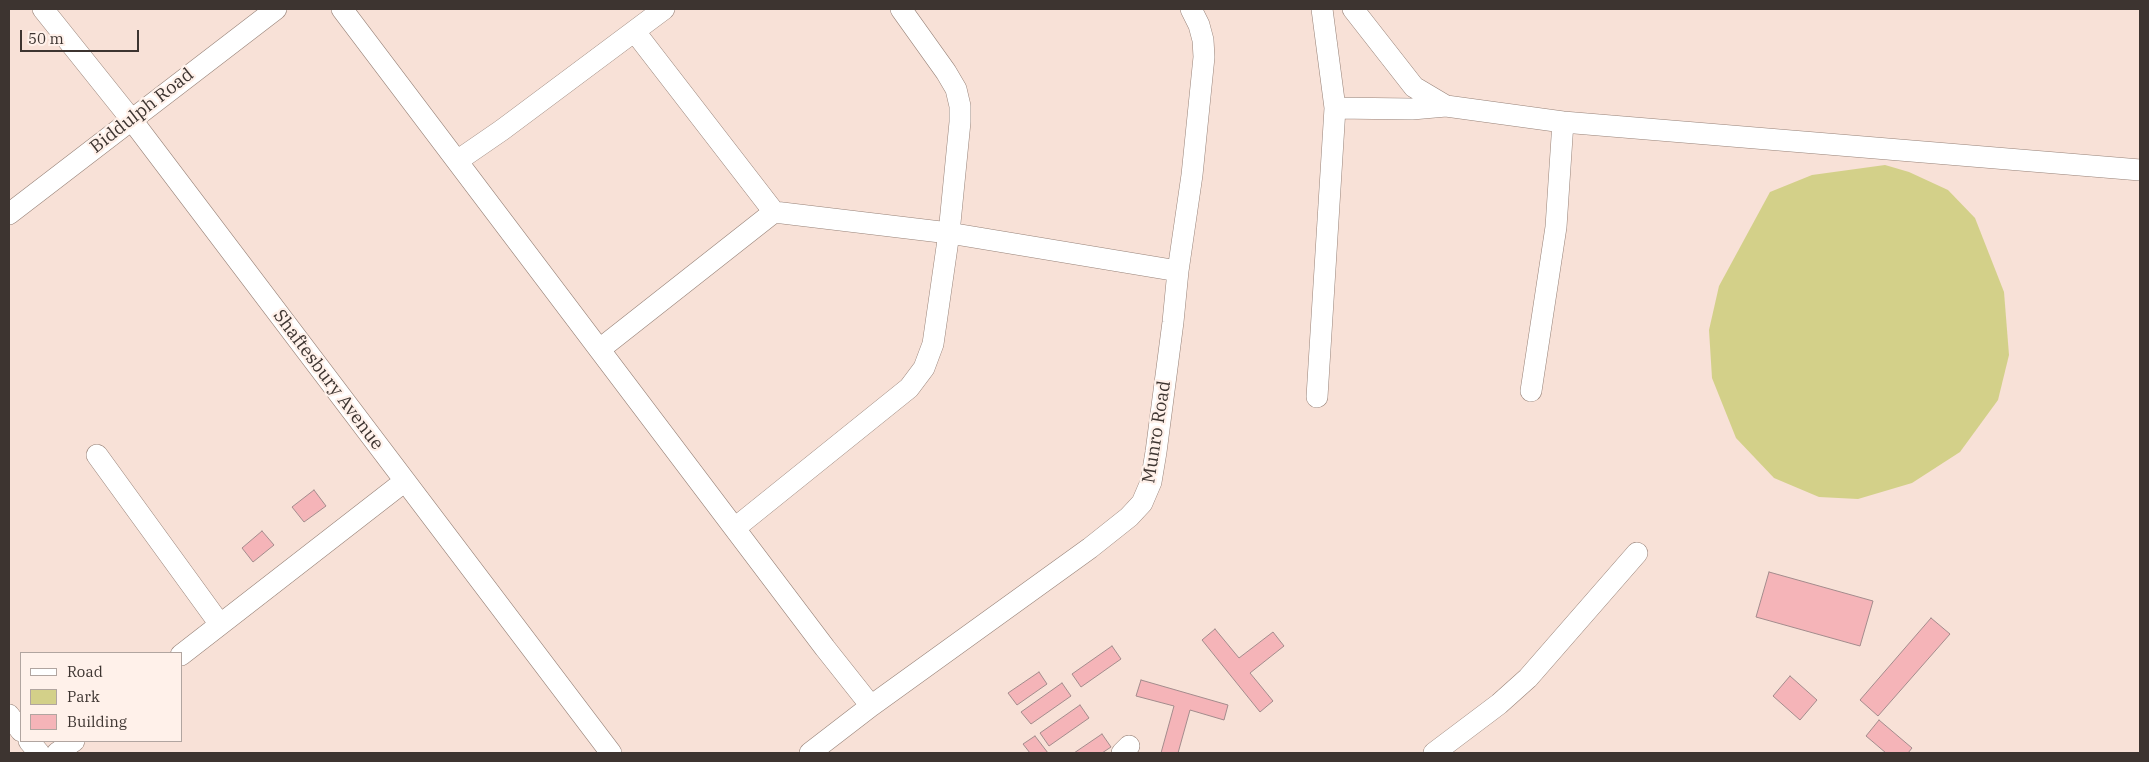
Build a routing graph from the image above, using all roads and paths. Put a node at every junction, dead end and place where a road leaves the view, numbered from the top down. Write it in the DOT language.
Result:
graph roads {
  1 [pos="43,9"];
  2 [pos="276,9"];
  3 [pos="342,9"];
  4 [pos="664,9"];
  5 [pos="901,9"];
  6 [pos="1191,9"];
  7 [pos="1322,9"];
  8 [pos="1353,9"];
  9 [pos="635,32"];
  10 [pos="1446,106"];
  11 [pos="1335,108"];
  12 [pos="131,119"];
  13 [pos="1563,122"];
  14 [pos="457,162"];
  15 [pos="2140,170"];
  16 [pos="774,212"];
  17 [pos="9,214"];
  18 [pos="949,233"];
  19 [pos="1178,271"];
  20 [pos="600,349"];
  21 [pos="1531,391"];
  22 [pos="1317,397"];
  23 [pos="97,455"];
  24 [pos="405,481"];
  25 [pos="735,528"];
  26 [pos="1637,553"];
  27 [pos="219,624"];
  28 [pos="182,654"];
  29 [pos="872,706"];
  30 [pos="9,715"];
  31 [pos="20,730"];
  32 [pos="30,742"];
  33 [pos="73,742"];
  34 [pos="39,753"];
  35 [pos="57,753"];
  36 [pos="611,753"];
  37 [pos="810,753"];
  38 [pos="1434,753"];
  1 -- 12 [label="street, Shaftesbury Avenue"];
  2 -- 12 [label="street, Biddulph Road"];
  3 -- 14 [label="street"];
  4 -- 9 [label="street"];
  5 -- 18 [label="street"];
  6 -- 19 [label="street, Munro Road"];
  7 -- 11 [label="street"];
  8 -- 10 [label="street"];
  9 -- 14 [label="street"];
  9 -- 16 [label="street"];
  10 -- 11 [label="street"];
  10 -- 13 [label="street"];
  11 -- 22 [label="street"];
  12 -- 17 [label="street, Biddulph Road"];
  12 -- 24 [label="street, Shaftesbury Avenue"];
  13 -- 15 [label="street"];
  13 -- 21 [label="street"];
  14 -- 20 [label="street"];
  16 -- 18 [label="street"];
  16 -- 20 [label="street"];
  18 -- 19 [label="street"];
  18 -- 25 [label="street"];
  19 -- 29 [label="street, Munro Road"];
  20 -- 25 [label="street"];
  23 -- 27 [label="street"];
  24 -- 27 [label="street"];
  24 -- 36 [label="street, Shaftesbury Avenue"];
  25 -- 29 [label="street"];
  26 -- 38 [label="street"];
  27 -- 28 [label="street"];
  29 -- 37 [label="street, Munro Road"];
  30 -- 31 [label="street"];
  32 -- 34 [label="street"];
  33 -- 35 [label="street"];
}
